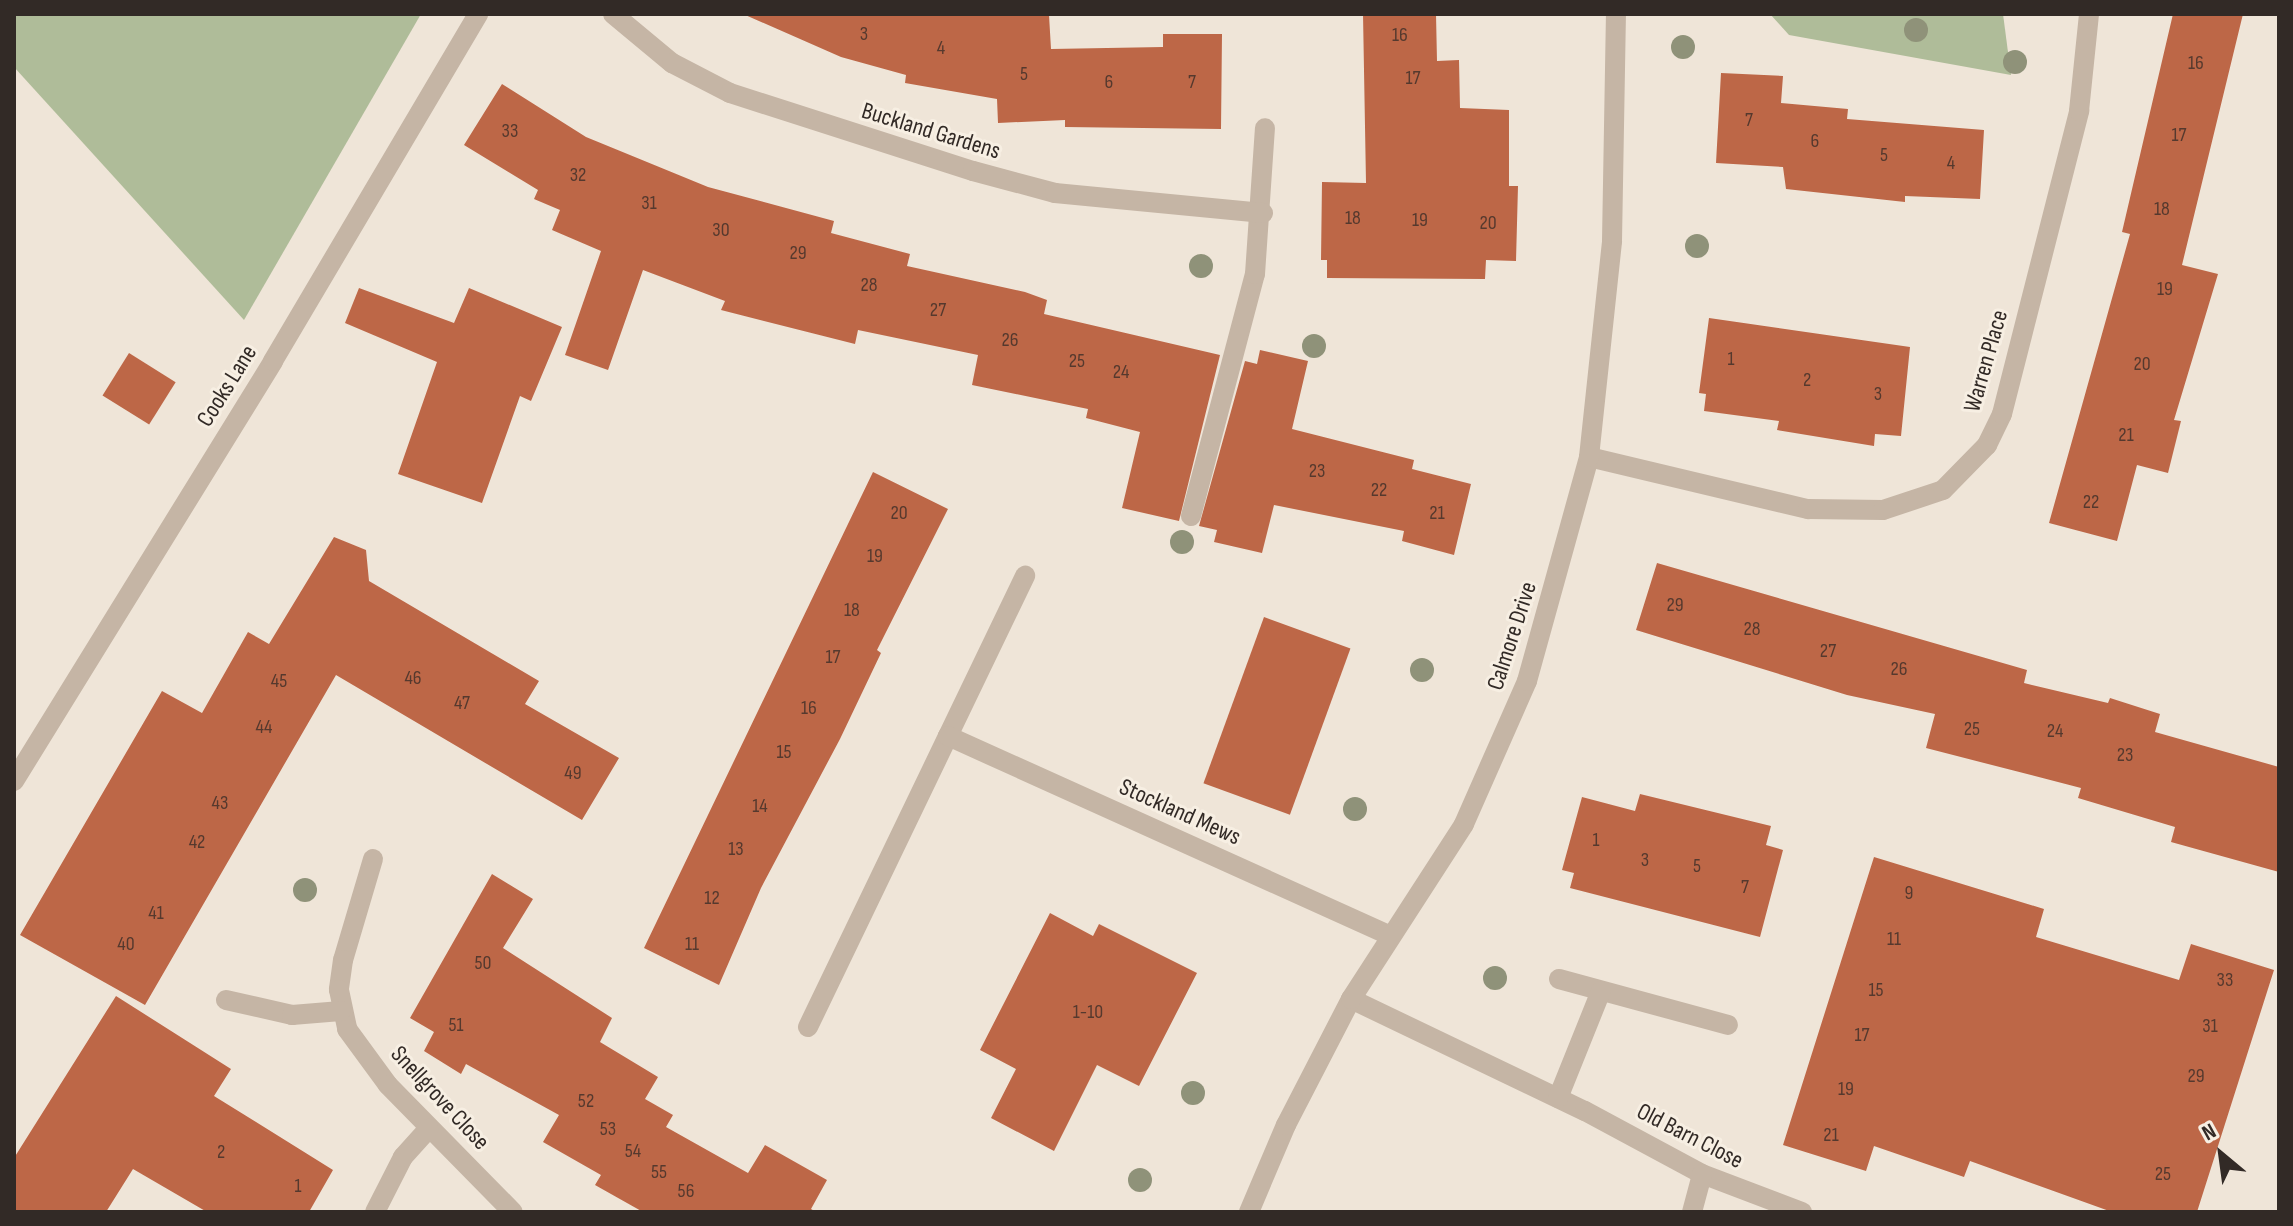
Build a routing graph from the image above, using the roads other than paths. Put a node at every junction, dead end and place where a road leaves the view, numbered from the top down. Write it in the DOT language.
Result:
graph roads {
  1 [pos="478,14"];
  2 [pos="613,14"];
  3 [pos="1616,14"];
  4 [pos="2089,14"];
  5 [pos="1265,128"];
  6 [pos="1263,213"];
  7 [pos="1589,457"];
  8 [pos="1191,516"];
  9 [pos="1025,576"];
  10 [pos="948,736"];
  11 [pos="14,781"];
  12 [pos="373,859"];
  13 [pos="1391,936"];
  14 [pos="1559,979"];
  15 [pos="1601,991"];
  16 [pos="1351,999"];
  17 [pos="226,1000"];
  18 [pos="341,1011"];
  19 [pos="1728,1025"];
  20 [pos="808,1027"];
  21 [pos="1558,1098"];
  22 [pos="428,1129"];
  23 [pos="1702,1174"];
  24 [pos="375,1212"];
  25 [pos="513,1212"];
  26 [pos="1249,1212"];
  27 [pos="1692,1212"];
  28 [pos="1802,1212"];
  1 -- 11 [label="street, Cooks Lane"];
  2 -- 6 [label="street, Buckland Gardens"];
  3 -- 7 [label="street, Calmore Drive"];
  4 -- 7 [label="street, Warren Place"];
  5 -- 6 [label="street"];
  6 -- 8 [label="street"];
  7 -- 13 [label="street, Calmore Drive"];
  9 -- 10 [label="street"];
  10 -- 13 [label="street, Stockland Mews"];
  10 -- 20 [label="street"];
  12 -- 18 [label="street, Snellgrove Close"];
  13 -- 16 [label="street, Calmore Drive"];
  14 -- 15 [label="street"];
  15 -- 19 [label="street"];
  15 -- 21 [label="street"];
  16 -- 21 [label="street, Old Barn Close"];
  16 -- 26 [label="street, Calmore Drive"];
  17 -- 18 [label="street"];
  18 -- 22 [label="street, Snellgrove Close"];
  21 -- 23 [label="street, Old Barn Close"];
  22 -- 24 [label="street"];
  22 -- 25 [label="street, Snellgrove Close"];
  23 -- 27 [label="street"];
  23 -- 28 [label="street, Old Barn Close"];
}
